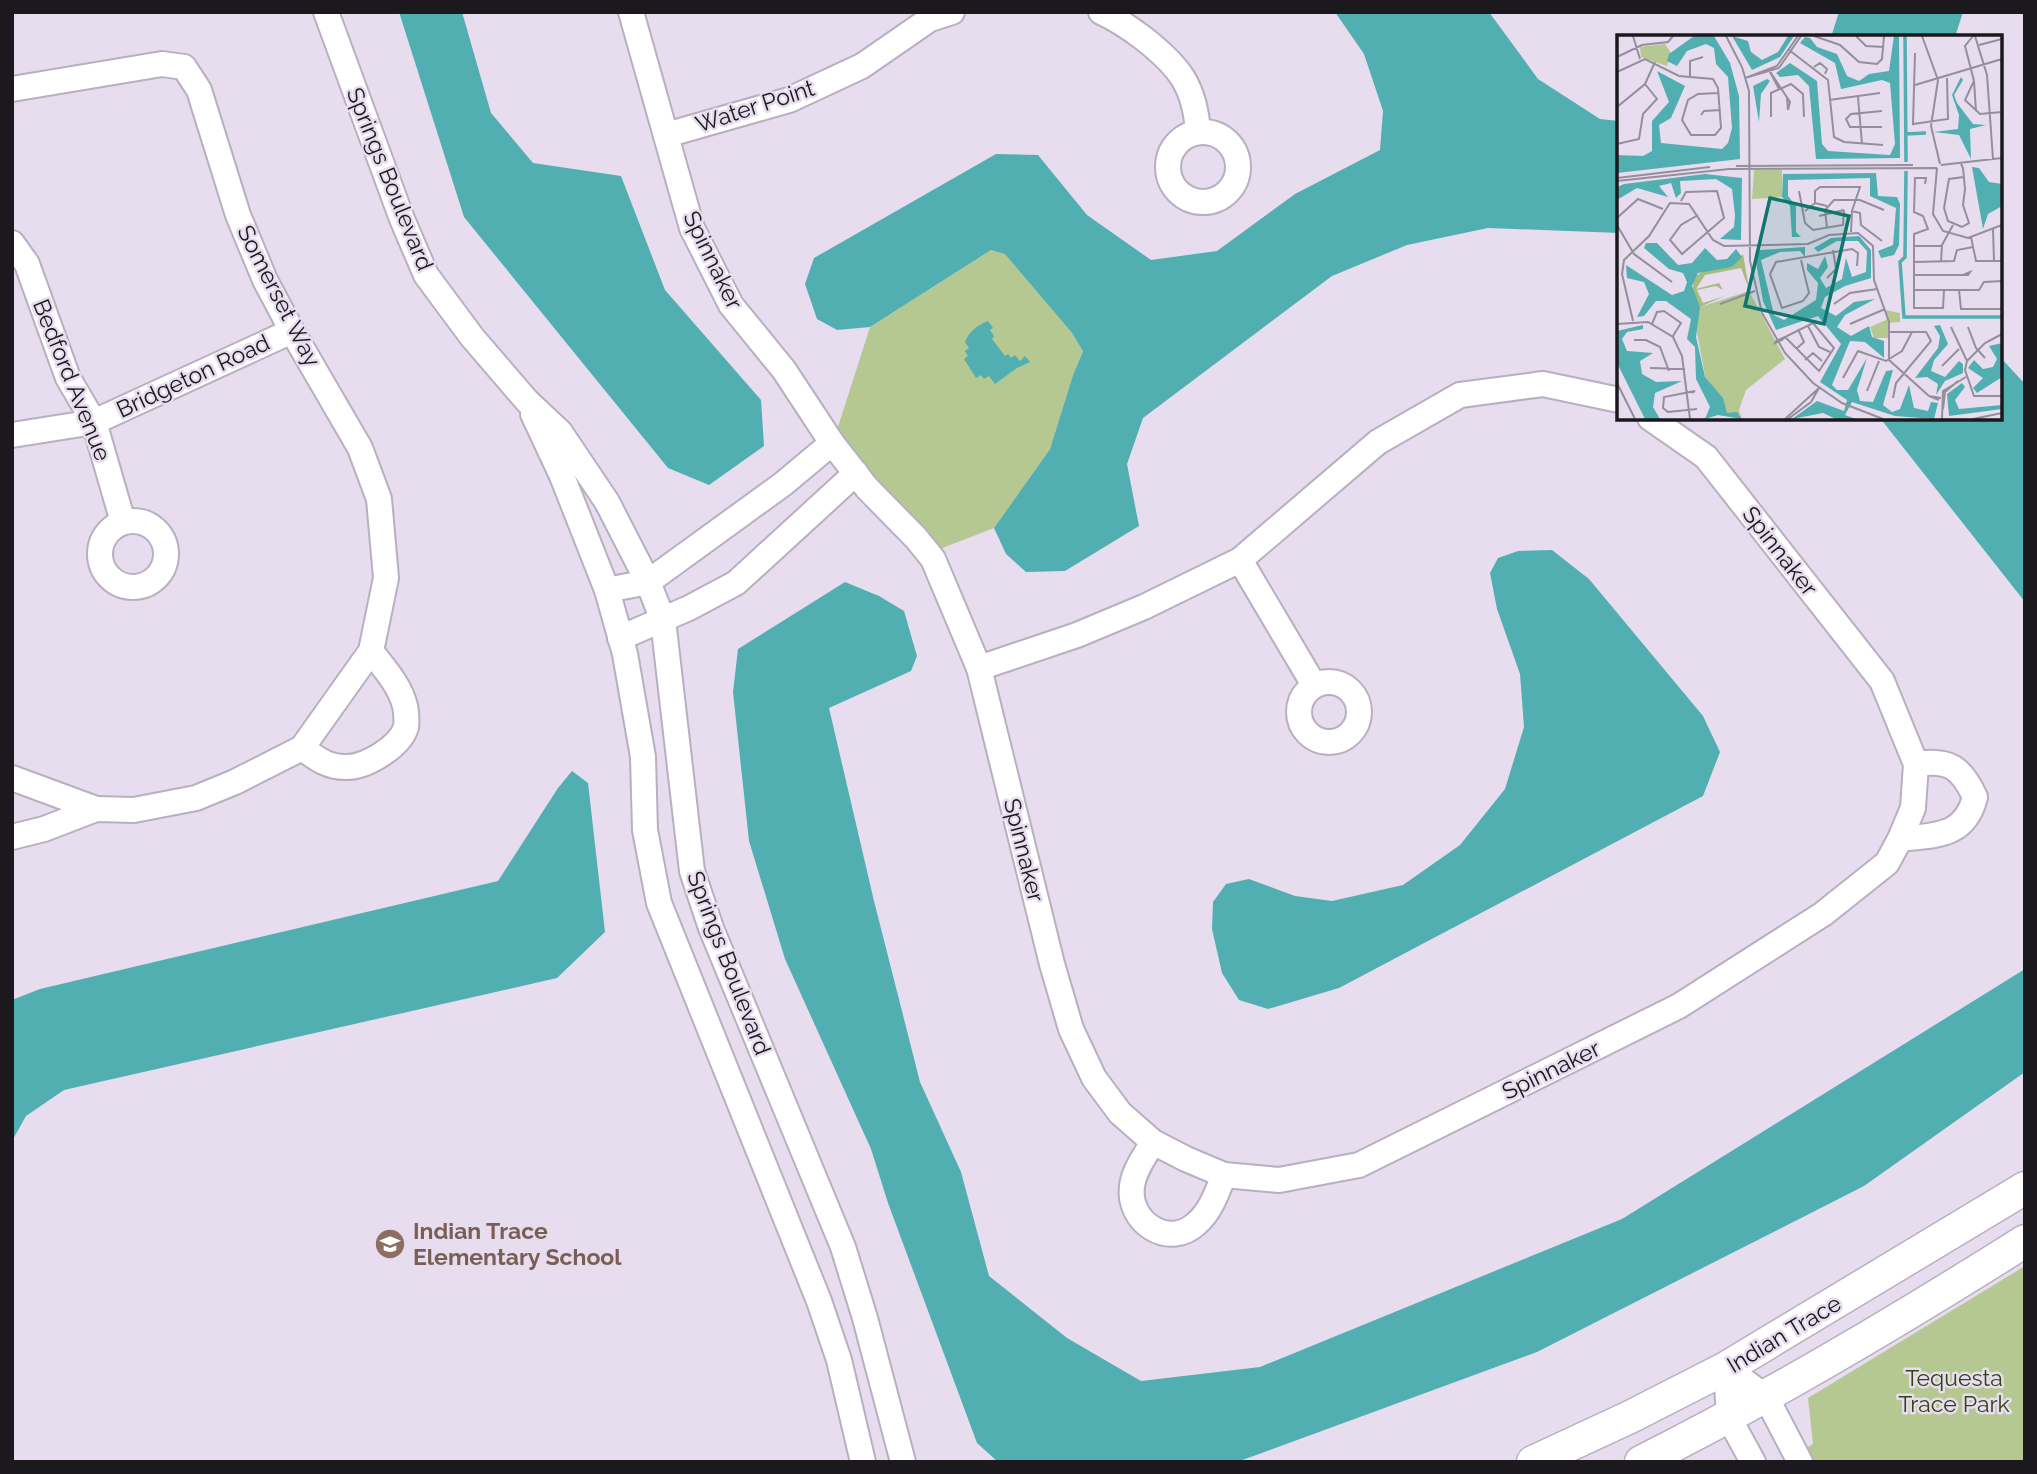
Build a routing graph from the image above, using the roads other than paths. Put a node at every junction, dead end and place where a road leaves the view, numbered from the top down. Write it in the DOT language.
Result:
graph roads {
  1 [pos="326,12"];
  2 [pos="631,12"];
  3 [pos="952,12"];
  4 [pos="1101,12"];
  5 [pos="12,89"];
  6 [pos="1198,132"];
  7 [pos="666,135"];
  8 [pos="12,243"];
  9 [pos="292,331"];
  10 [pos="1617,400"];
  11 [pos="527,401"];
  12 [pos="1653,420"];
  13 [pos="94,422"];
  14 [pos="12,435"];
  15 [pos="832,443"];
  16 [pos="861,480"];
  17 [pos="123,522"];
  18 [pos="1240,560"];
  19 [pos="648,582"];
  20 [pos="607,590"];
  21 [pos="663,620"];
  22 [pos="620,638"];
  23 [pos="371,651"];
  24 [pos="979,668"];
  25 [pos="1314,685"];
  26 [pos="302,748"];
  27 [pos="1916,764"];
  28 [pos="12,778"];
  29 [pos="96,809"];
  30 [pos="12,838"];
  31 [pos="1900,839"];
  32 [pos="1153,1142"];
  33 [pos="1224,1175"];
  34 [pos="2025,1188"];
  35 [pos="2025,1241"];
  36 [pos="1726,1368"];
  37 [pos="1766,1397"];
  38 [pos="1729,1418"];
  39 [pos="863,1462"];
  40 [pos="903,1462"];
  41 [pos="1533,1462"];
  42 [pos="1641,1462"];
  43 [pos="1753,1462"];
  44 [pos="1800,1462"];
  1 -- 11 [label="street, Springs Boulevard"];
  2 -- 7 [label="street, Spinnaker"];
  3 -- 7 [label="street, Water Point"];
  4 -- 6 [label="street"];
  5 -- 9 [label="street, Somerset Way"];
  7 -- 15 [label="street, Spinnaker"];
  8 -- 13 [label="street, Bedford Avenue"];
  9 -- 13 [label="street, Bridgeton Road"];
  9 -- 23 [label="street, Somerset Way"];
  10 -- 18 [label="street"];
  11 -- 19 [label="street, Springs Boulevard"];
  11 -- 20 [label="street, Springs Boulevard"];
  12 -- 27 [label="street, Spinnaker"];
  13 -- 14 [label="street, Bridgeton Road"];
  13 -- 17 [label="street, Bedford Avenue"];
  15 -- 16 [label="street, Spinnaker"];
  15 -- 19 [label="street"];
  16 -- 21 [label="street"];
  16 -- 24 [label="street, Spinnaker"];
  18 -- 24 [label="street"];
  18 -- 25 [label="street"];
  19 -- 20 [label="street"];
  19 -- 21 [label="street, Springs Boulevard"];
  20 -- 22 [label="street, Springs Boulevard"];
  21 -- 22 [label="street"];
  21 -- 40 [label="street, Springs Boulevard"];
  22 -- 39 [label="street, Springs Boulevard"];
  23 -- 26 [label="street, Somerset Way"];
  23 -- 26 [label="street"];
  24 -- 32 [label="street, Spinnaker"];
  26 -- 29 [label="street, Somerset Way"];
  27 -- 31 [label="street, Spinnaker"];
  27 -- 31 [label="street"];
  28 -- 29 [label="street"];
  29 -- 30 [label="street, Somerset Way"];
  31 -- 33 [label="street, Spinnaker"];
  32 -- 33 [label="street, Spinnaker"];
  32 -- 33 [label="street"];
  34 -- 36 [label="main road, Indian Trace"];
  35 -- 37 [label="main road, Indian Trace"];
  36 -- 37 [label="street"];
  36 -- 38 [label="street"];
  36 -- 41 [label="main road, Indian Trace"];
  37 -- 38 [label="main road, Indian Trace"];
  37 -- 44 [label="street"];
  38 -- 42 [label="main road, Indian Trace"];
  38 -- 43 [label="street"];
}
